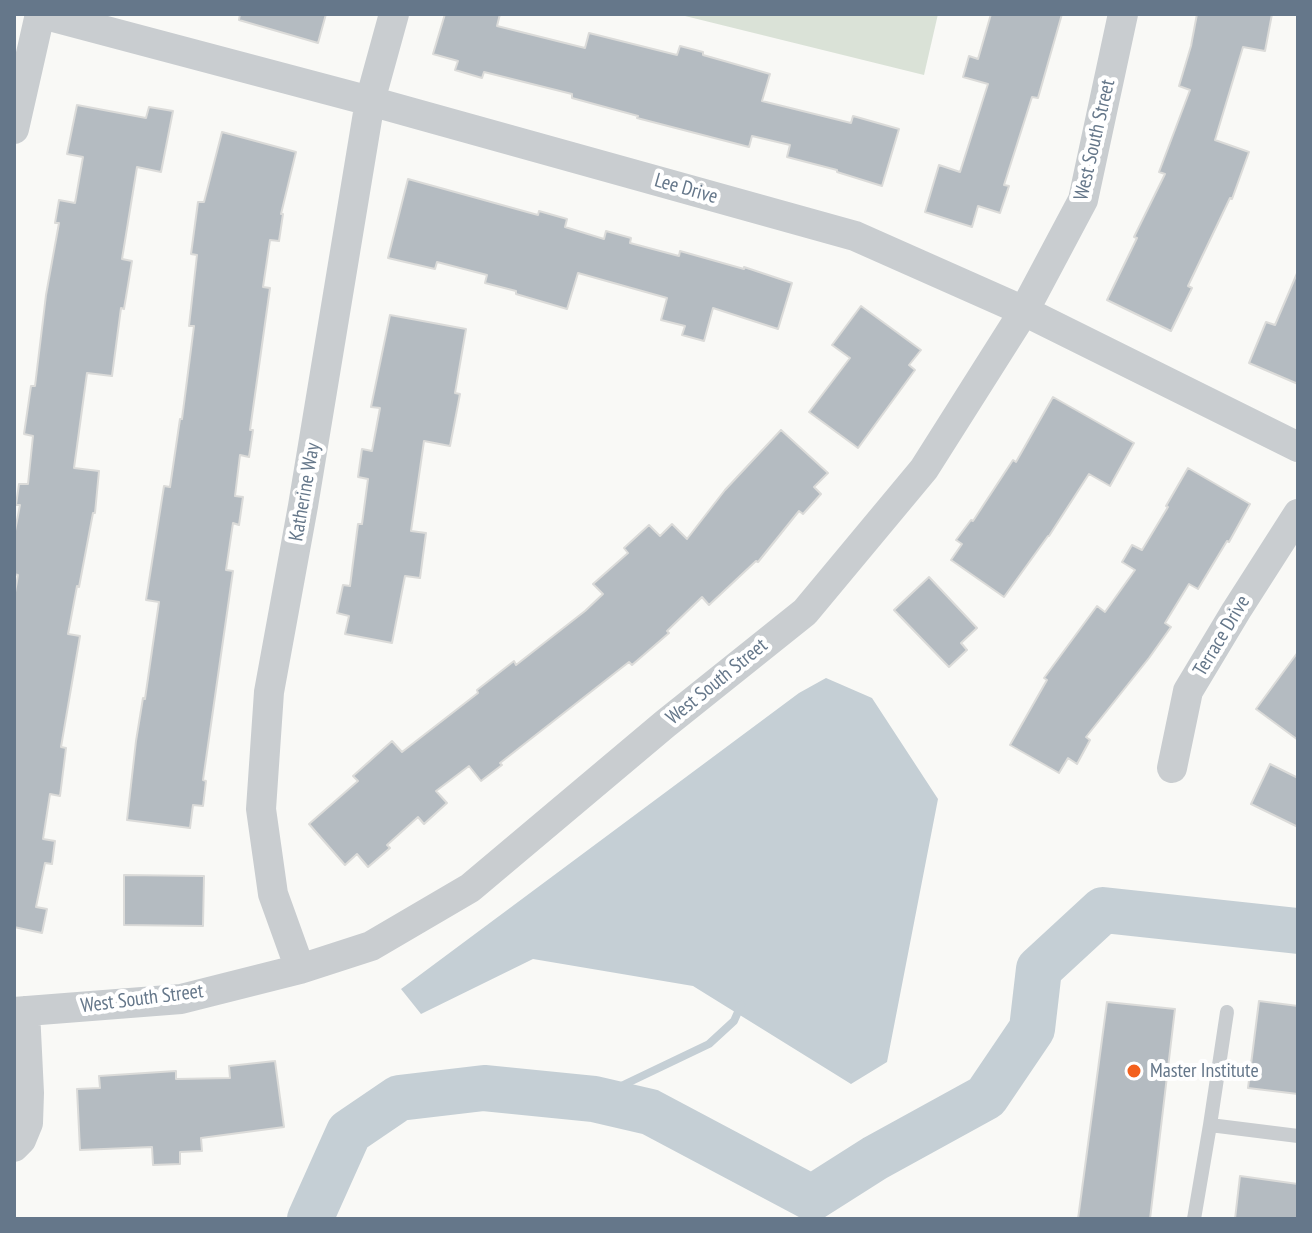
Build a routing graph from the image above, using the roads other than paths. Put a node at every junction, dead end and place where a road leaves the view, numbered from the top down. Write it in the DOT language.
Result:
graph roads {
  1 [pos="41,14"];
  2 [pos="394,14"];
  3 [pos="1123,14"];
  4 [pos="370,101"];
  5 [pos="14,129"];
  6 [pos="1024,311"];
  7 [pos="1298,447"];
  8 [pos="1298,514"];
  9 [pos="1172,768"];
  10 [pos="300,969"];
  11 [pos="20,1011"];
  12 [pos="1227,1012"];
  13 [pos="1210,1125"];
  14 [pos="1298,1136"];
  15 [pos="14,1147"];
  16 [pos="1194,1219"];
  1 -- 4 [label="street, Lee Drive"];
  1 -- 5 [label="street"];
  2 -- 4 [label="street, Katherine Way"];
  3 -- 6 [label="street, West South Street"];
  4 -- 6 [label="street, Lee Drive"];
  4 -- 10 [label="street, Katherine Way"];
  6 -- 7 [label="street, Lee Drive"];
  6 -- 10 [label="street, West South Street"];
  8 -- 9 [label="street, Terrace Drive"];
  10 -- 11 [label="street, West South Street"];
  11 -- 15 [label="street"];
  12 -- 13 [label="lane"];
  13 -- 14 [label="lane"];
  13 -- 16 [label="lane"];
}
